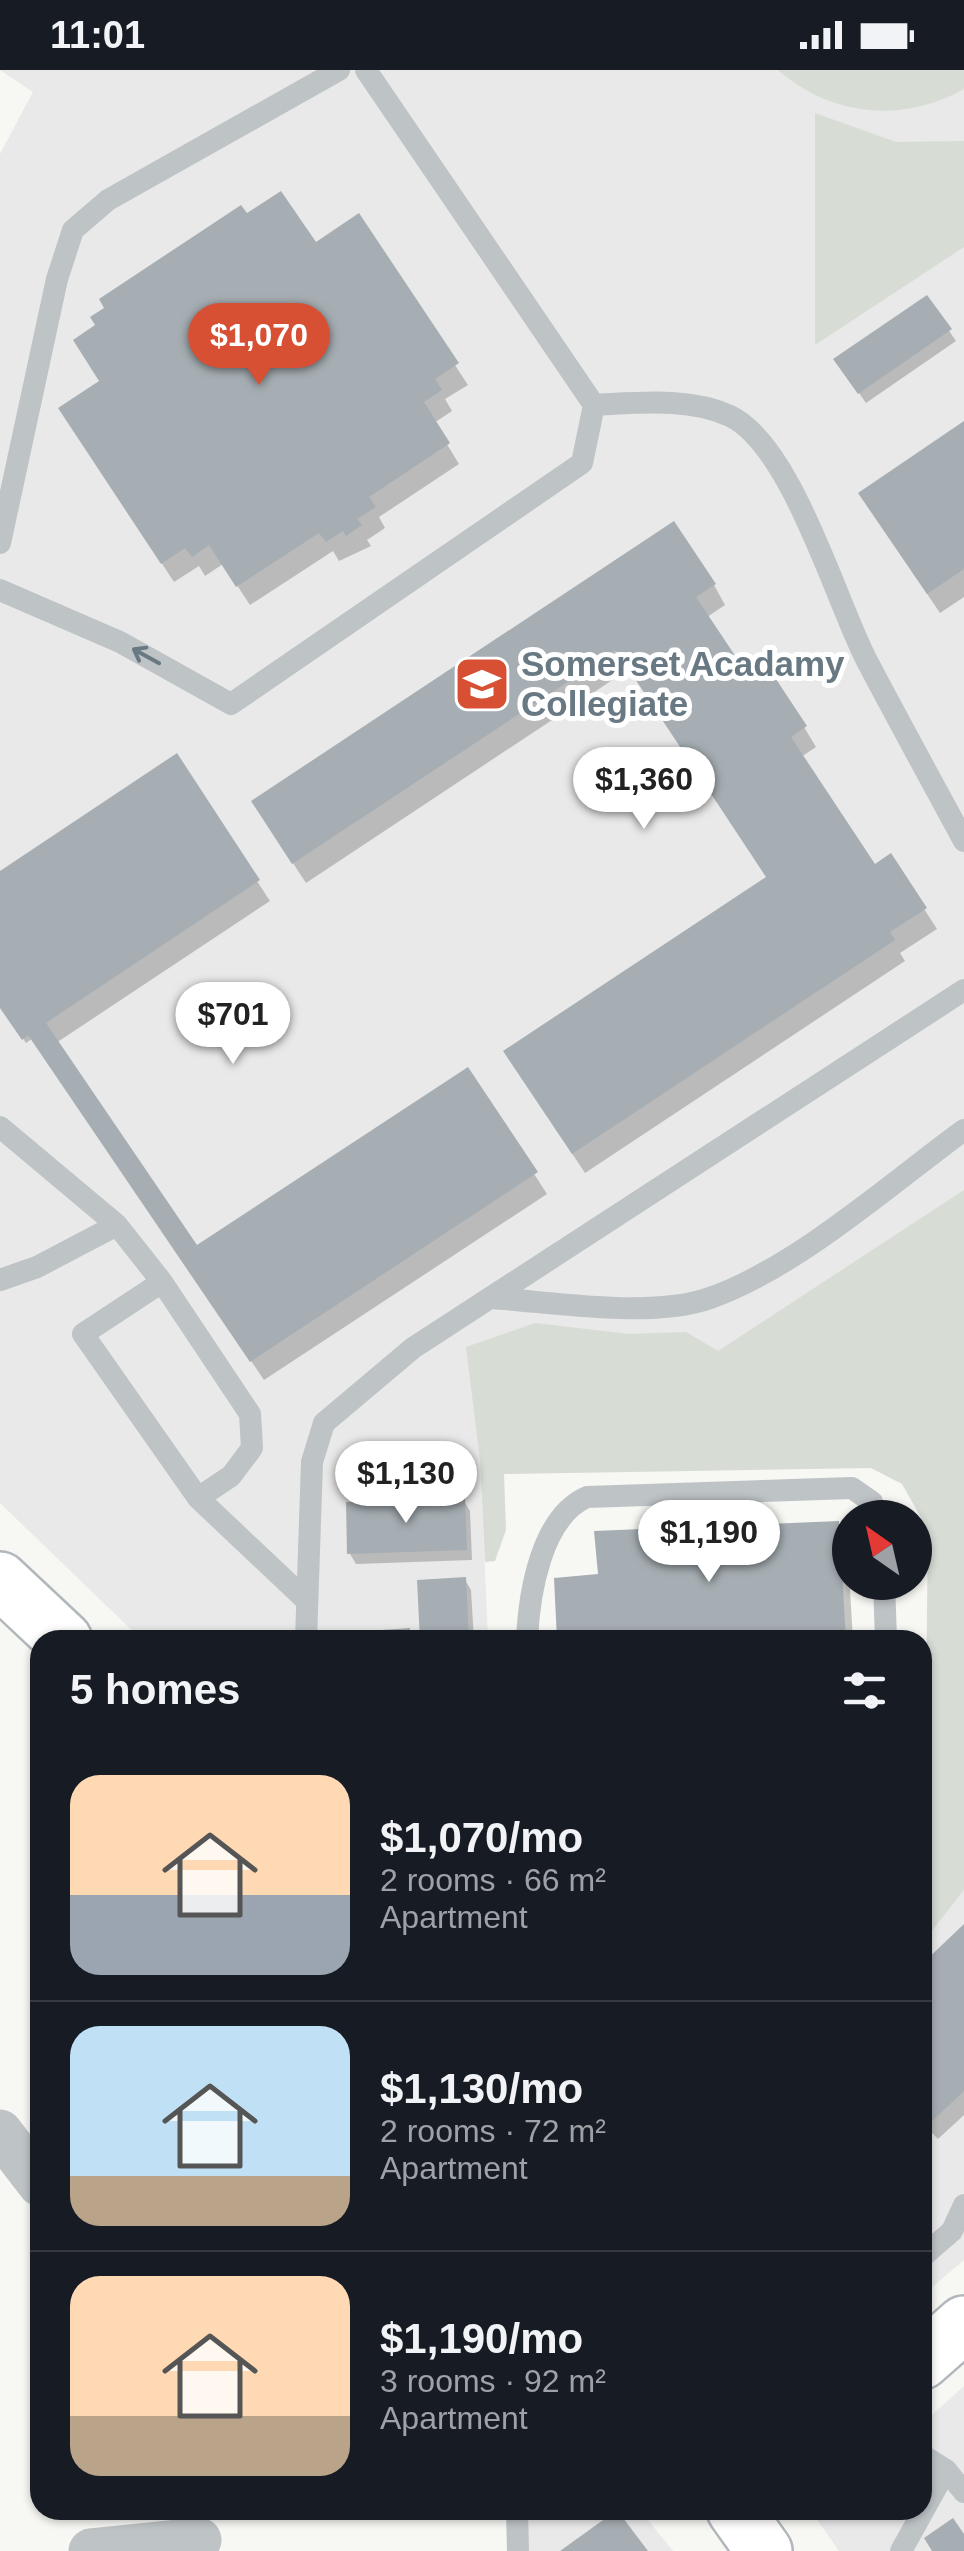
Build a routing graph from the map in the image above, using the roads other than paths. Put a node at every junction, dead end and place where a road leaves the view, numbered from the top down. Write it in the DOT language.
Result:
graph roads {
  1 [pos="339,70"];
  2 [pos="366,70"];
  3 [pos="594,405"];
  4 [pos="0,543"];
  5 [pos="0,590"];
  6 [pos="964,841"];
  7 [pos="964,990"];
  8 [pos="964,1130"];
  9 [pos="2,1139"];
  10 [pos="117,1225"];
  11 [pos="0,1280"];
  12 [pos="162,1282"];
  13 [pos="490,1298"];
  14 [pos="198,1498"];
  15 [pos="869,1500"];
  16 [pos="0,1580"];
  17 [pos="306,1600"];
  18 [pos="885,1600"];
  19 [pos="53,1630"];
  20 [pos="306,1630"];
  21 [pos="529,1630"];
  22 [pos="886,1630"];
  23 [pos="0,2132"];
  24 [pos="30,2171"];
  25 [pos="964,2205"];
  26 [pos="958,2238"];
  27 [pos="932,2252"];
  28 [pos="964,2324"];
  29 [pos="932,2352"];
  30 [pos="932,2461"];
  31 [pos="946,2470"];
  32 [pos="964,2492"];
  33 [pos="932,2495"];
  34 [pos="516,2520"];
  35 [pos="918,2520"];
  36 [pos="199,2534"];
  37 [pos="91,2551"];
  38 [pos="518,2551"];
  39 [pos="901,2551"];
  1 -- 4 [label="lane"];
  2 -- 3 [label="lane"];
  3 -- 5 [label="lane, one-way"];
  3 -- 6 [label="lane"];
  7 -- 13 [label="lane"];
  8 -- 13 [label="lane"];
  9 -- 10 [label="lane"];
  10 -- 11 [label="lane"];
  10 -- 12 [label="lane"];
  12 -- 14 [label="lane"];
  12 -- 14 [label="lane"];
  13 -- 17 [label="lane"];
  14 -- 17 [label="lane"];
  15 -- 21 [label="lane"];
  16 -- 19 [label="main road"];
  17 -- 20 [label="lane"];
  18 -- 22 [label="lane"];
  23 -- 24 [label="street"];
  25 -- 26 [label="lane"];
  26 -- 27 [label="lane"];
  28 -- 29 [label="main road"];
  30 -- 31 [label="lane"];
  31 -- 32 [label="lane"];
  31 -- 33 [label="lane"];
  34 -- 38 [label="lane"];
  35 -- 39 [label="lane"];
  36 -- 37 [label="street"];
}
